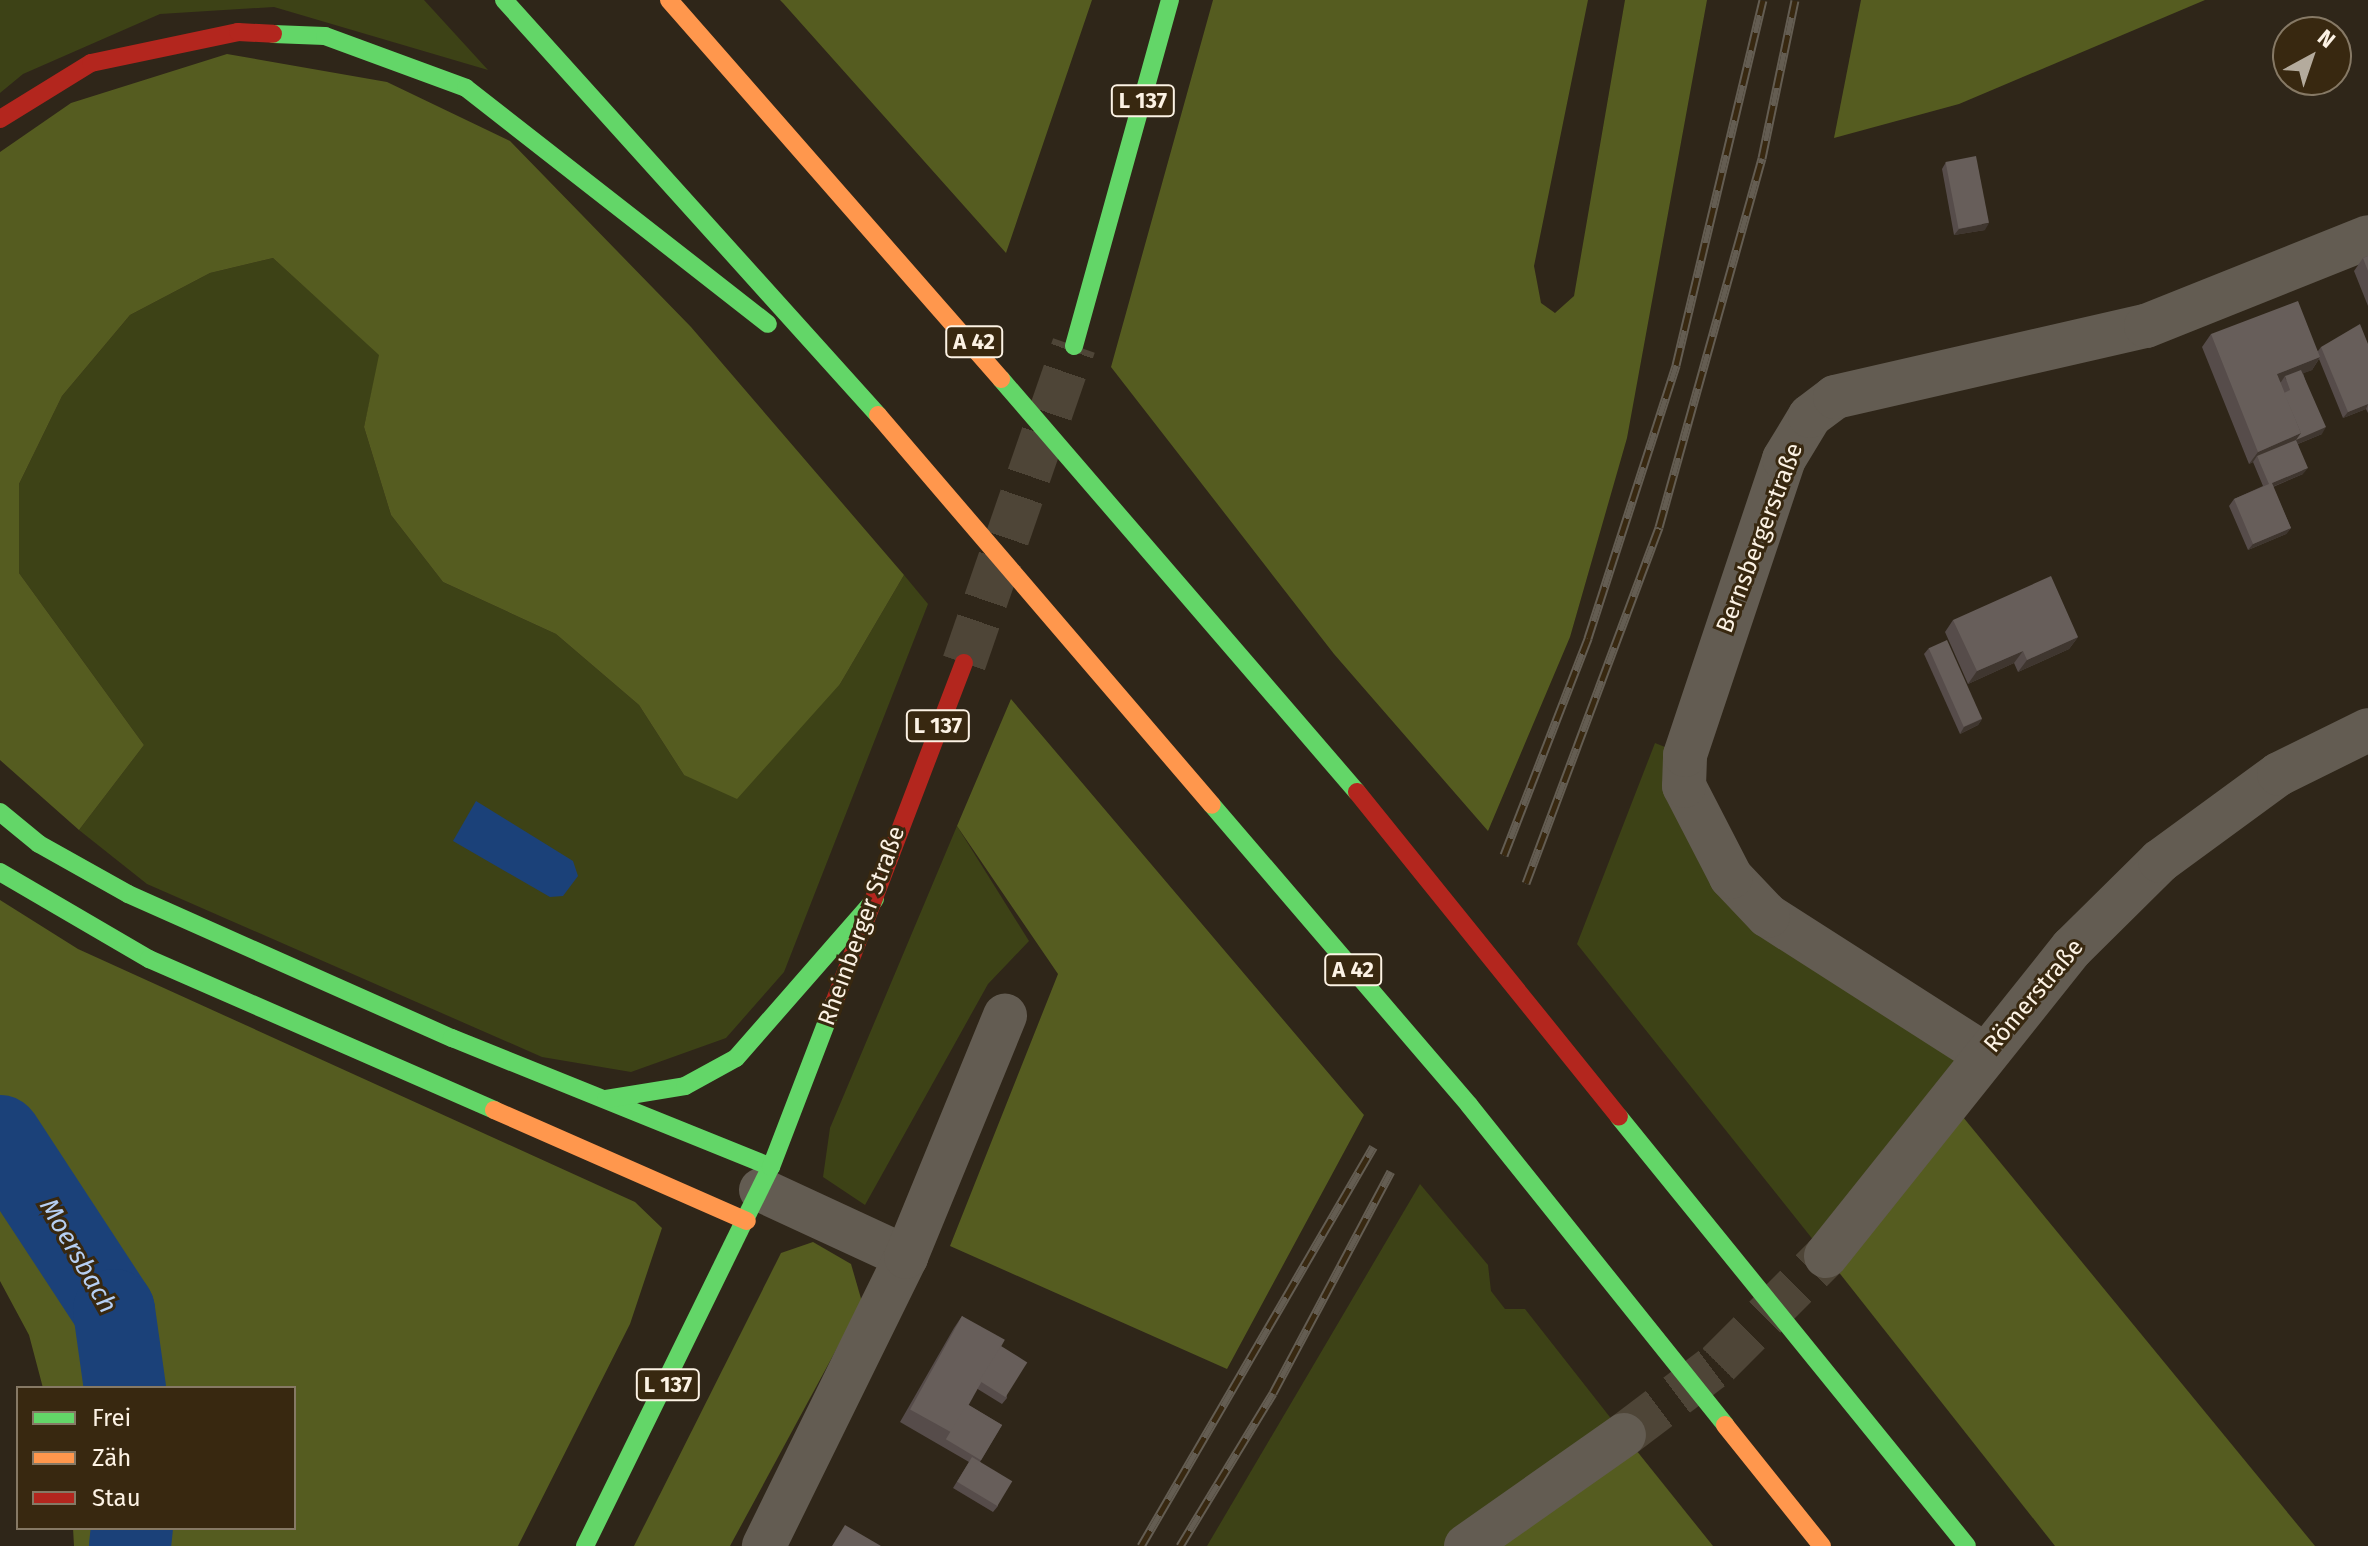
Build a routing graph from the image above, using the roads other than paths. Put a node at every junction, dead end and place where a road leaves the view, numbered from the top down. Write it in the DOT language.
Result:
graph roads {
  1 [pos="504,0"];
  2 [pos="669,0"];
  3 [pos="1170,0"];
  4 [pos="0,119"];
  5 [pos="2368,237"];
  6 [pos="1074,346"];
  7 [pos="870,406"];
  8 [pos="964,663"];
  9 [pos="2368,730"];
  10 [pos="0,812"];
  11 [pos="0,872"];
  12 [pos="875,899"];
  13 [pos="1005,1016"];
  14 [pos="1984,1054"];
  15 [pos="603,1099"];
  16 [pos="760,1193"];
  17 [pos="1826,1256"];
  18 [pos="906,1257"];
  19 [pos="1624,1435"];
  20 [pos="585,1546"];
  21 [pos="764,1546"];
  22 [pos="1466,1546"];
  23 [pos="1822,1546"];
  24 [pos="1967,1546"];
  1 -- 7 [label="main road, A 42"];
  2 -- 24 [label="main road, A 42"];
  3 -- 6 [label="main road, L 137"];
  4 -- 7 [label="main road"];
  5 -- 14 [label="street, Bernsbergerstraße"];
  7 -- 23 [label="main road, A 42"];
  8 -- 12 [label="main road, Rheinberger Straße / L 137"];
  9 -- 14 [label="street, Römerstraße"];
  10 -- 15 [label="main road"];
  11 -- 16 [label="main road"];
  12 -- 15 [label="main road"];
  12 -- 16 [label="main road, Rheinberger Straße / L 137"];
  13 -- 18 [label="street"];
  14 -- 17 [label="street, Römerstraße"];
  15 -- 16 [label="main road"];
  16 -- 18 [label="street"];
  16 -- 20 [label="main road, Rheinberger Straße / L 137"];
  18 -- 21 [label="street"];
  19 -- 22 [label="street"];
}
